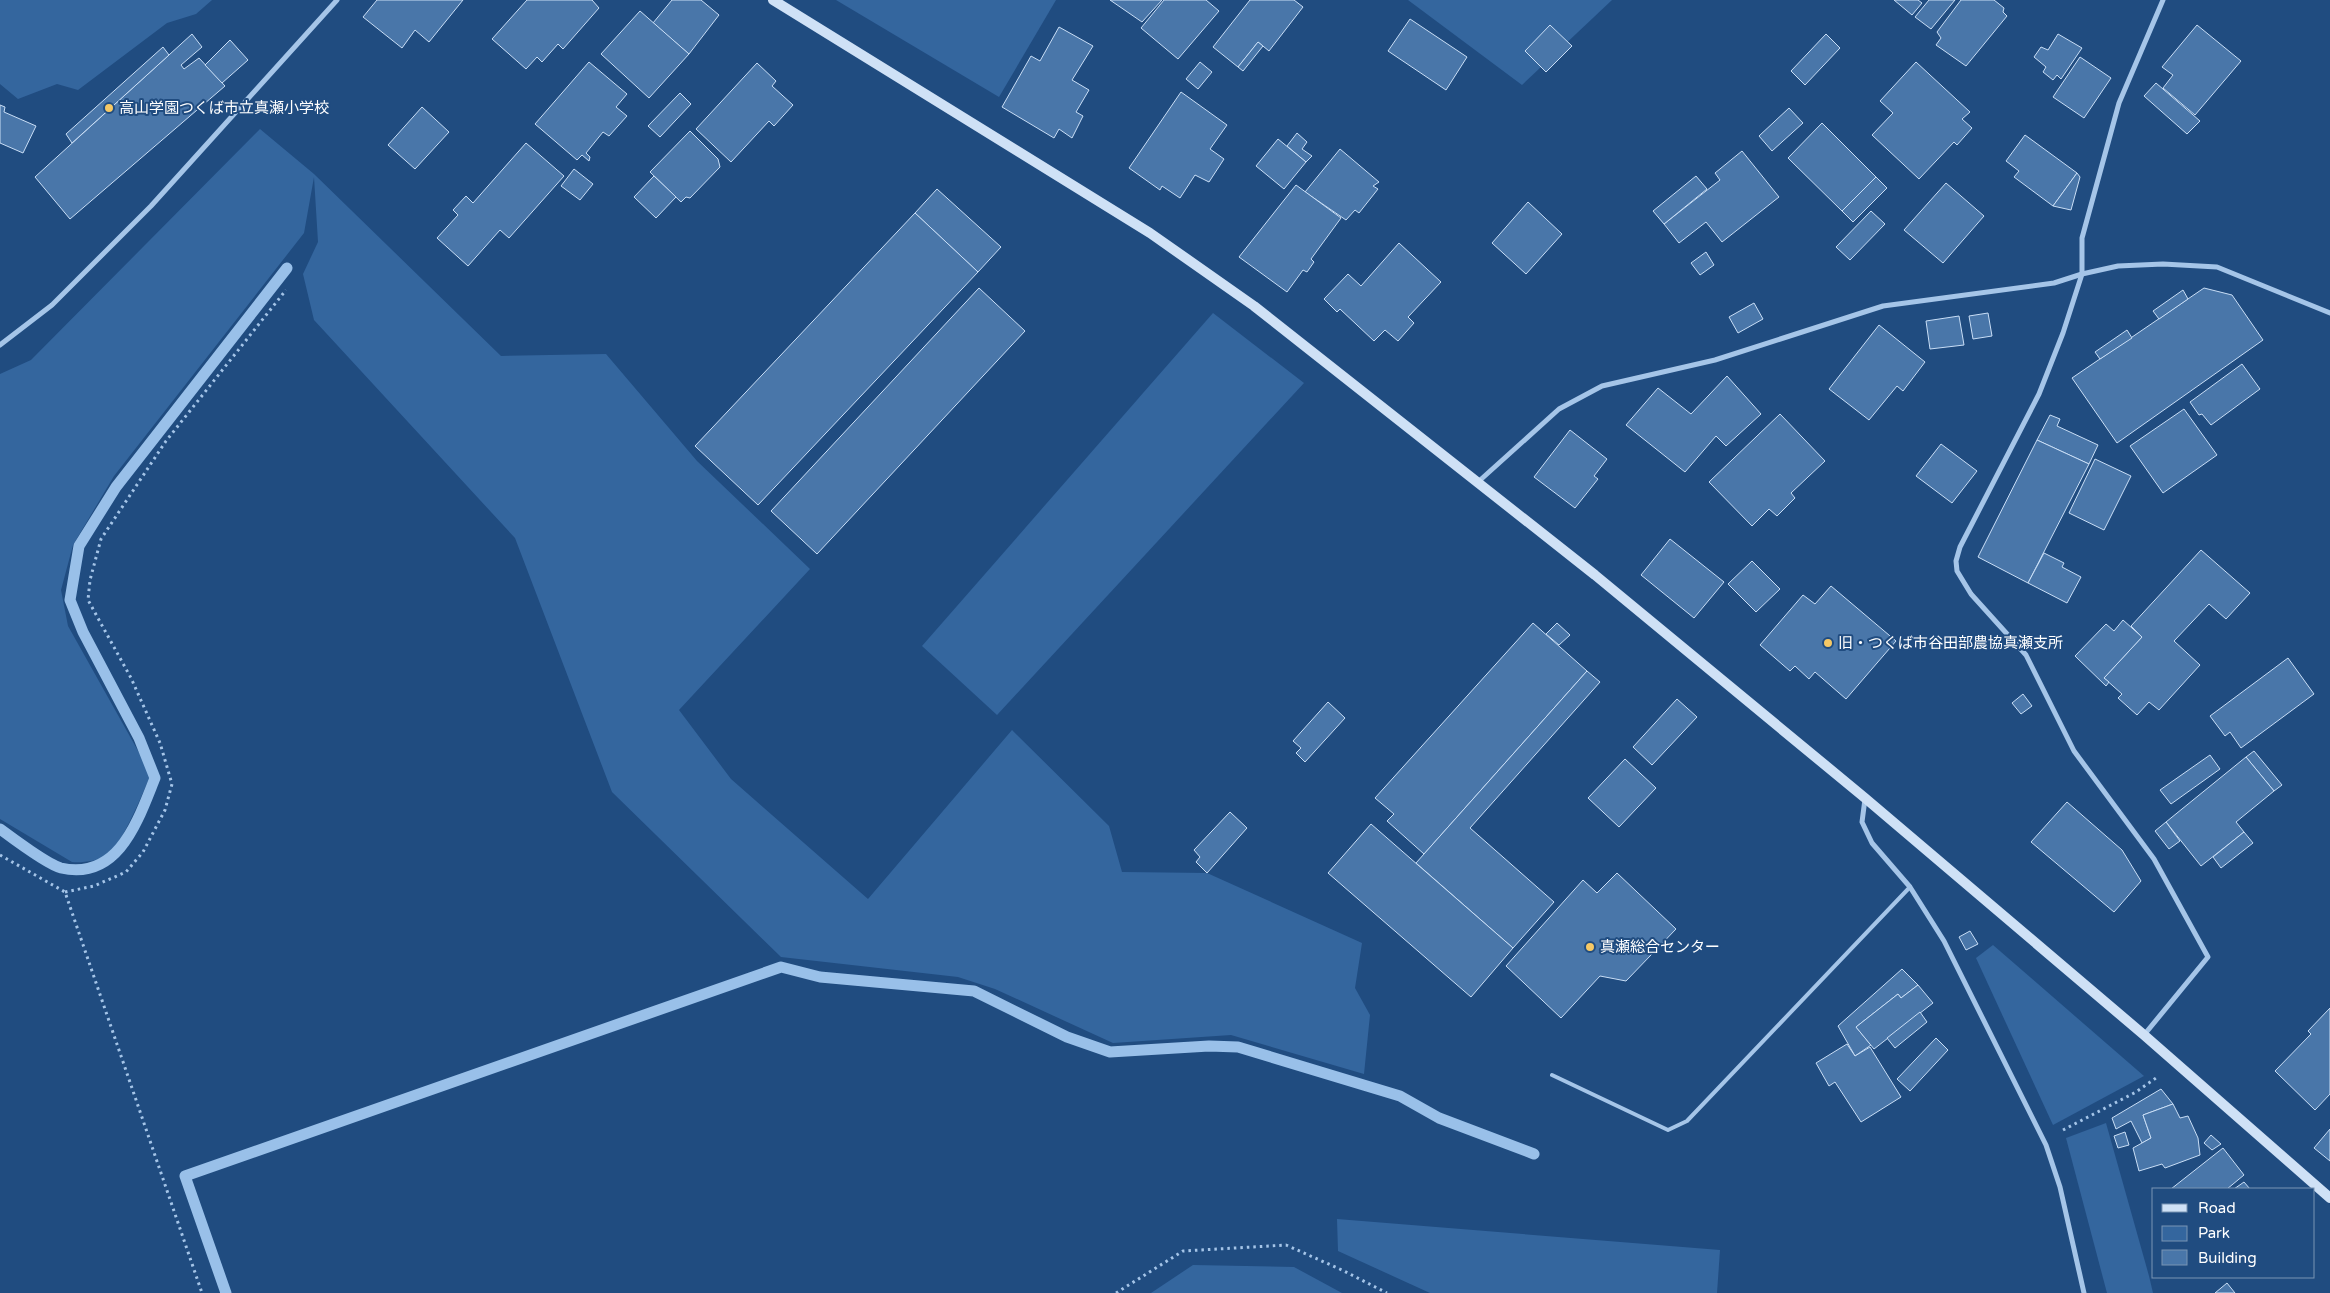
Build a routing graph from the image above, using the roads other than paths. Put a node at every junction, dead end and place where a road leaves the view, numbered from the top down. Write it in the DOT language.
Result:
graph roads {
  1 [pos="337,0"];
  2 [pos="773,0"];
  3 [pos="2163,0"];
  4 [pos="2082,274"];
  5 [pos="2330,313"];
  6 [pos="0,345"];
  7 [pos="1478,483"];
  8 [pos="1865,798"];
  9 [pos="1910,887"];
  10 [pos="2144,1035"];
  11 [pos="1552,1075"];
  12 [pos="2330,1198"];
  13 [pos="2084,1293"];
  1 -- 6 [label="street"];
  2 -- 7 [label="street"];
  3 -- 4 [label="street"];
  4 -- 5 [label="street"];
  4 -- 7 [label="street"];
  4 -- 10 [label="street"];
  7 -- 8 [label="street"];
  8 -- 9 [label="street"];
  8 -- 10 [label="street"];
  9 -- 11 [label="lane"];
  9 -- 13 [label="street"];
  10 -- 12 [label="street"];
}
